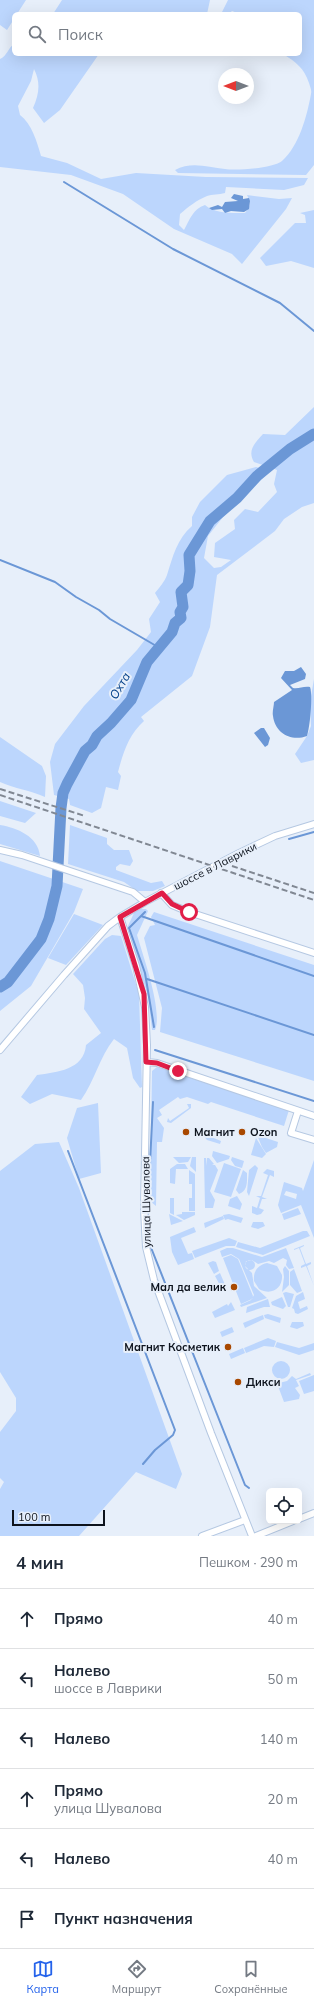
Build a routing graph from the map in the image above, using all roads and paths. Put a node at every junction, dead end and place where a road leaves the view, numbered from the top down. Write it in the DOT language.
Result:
graph roads {
  1 [pos="314,824"];
  2 [pos="0,850"];
  3 [pos="162,893"];
  4 [pos="145,902"];
  5 [pos="120,917"];
  6 [pos="314,953"];
  7 [pos="0,1050"];
  8 [pos="146,1062"];
  9 [pos="298,1111"];
  10 [pos="314,1116"];
  11 [pos="314,1140"];
  12 [pos="314,1513"];
  13 [pos="302,1518"];
  14 [pos="245,1520"];
  15 [pos="286,1524"];
  16 [pos="202,1536"];
  17 [pos="252,1536"];
  18 [pos="256,1536"];
  1 -- 3 [label="street, шоссе в Лаврики"];
  2 -- 4 [label="street"];
  3 -- 4 [label="street, шоссе в Лаврики"];
  3 -- 6 [label="street"];
  4 -- 5 [label="street, шоссе в Лаврики"];
  5 -- 7 [label="street, шоссе в Лаврики"];
  5 -- 8 [label="street, улица Шувалова"];
  8 -- 9 [label="street"];
  8 -- 14 [label="street, улица Шувалова"];
  9 -- 10 [label="street"];
  9 -- 11 [label="street"];
  12 -- 13 [label="street"];
  14 -- 16 [label="street"];
  14 -- 17 [label="street, улица Шувалова"];
  15 -- 18 [label="street"];
}
